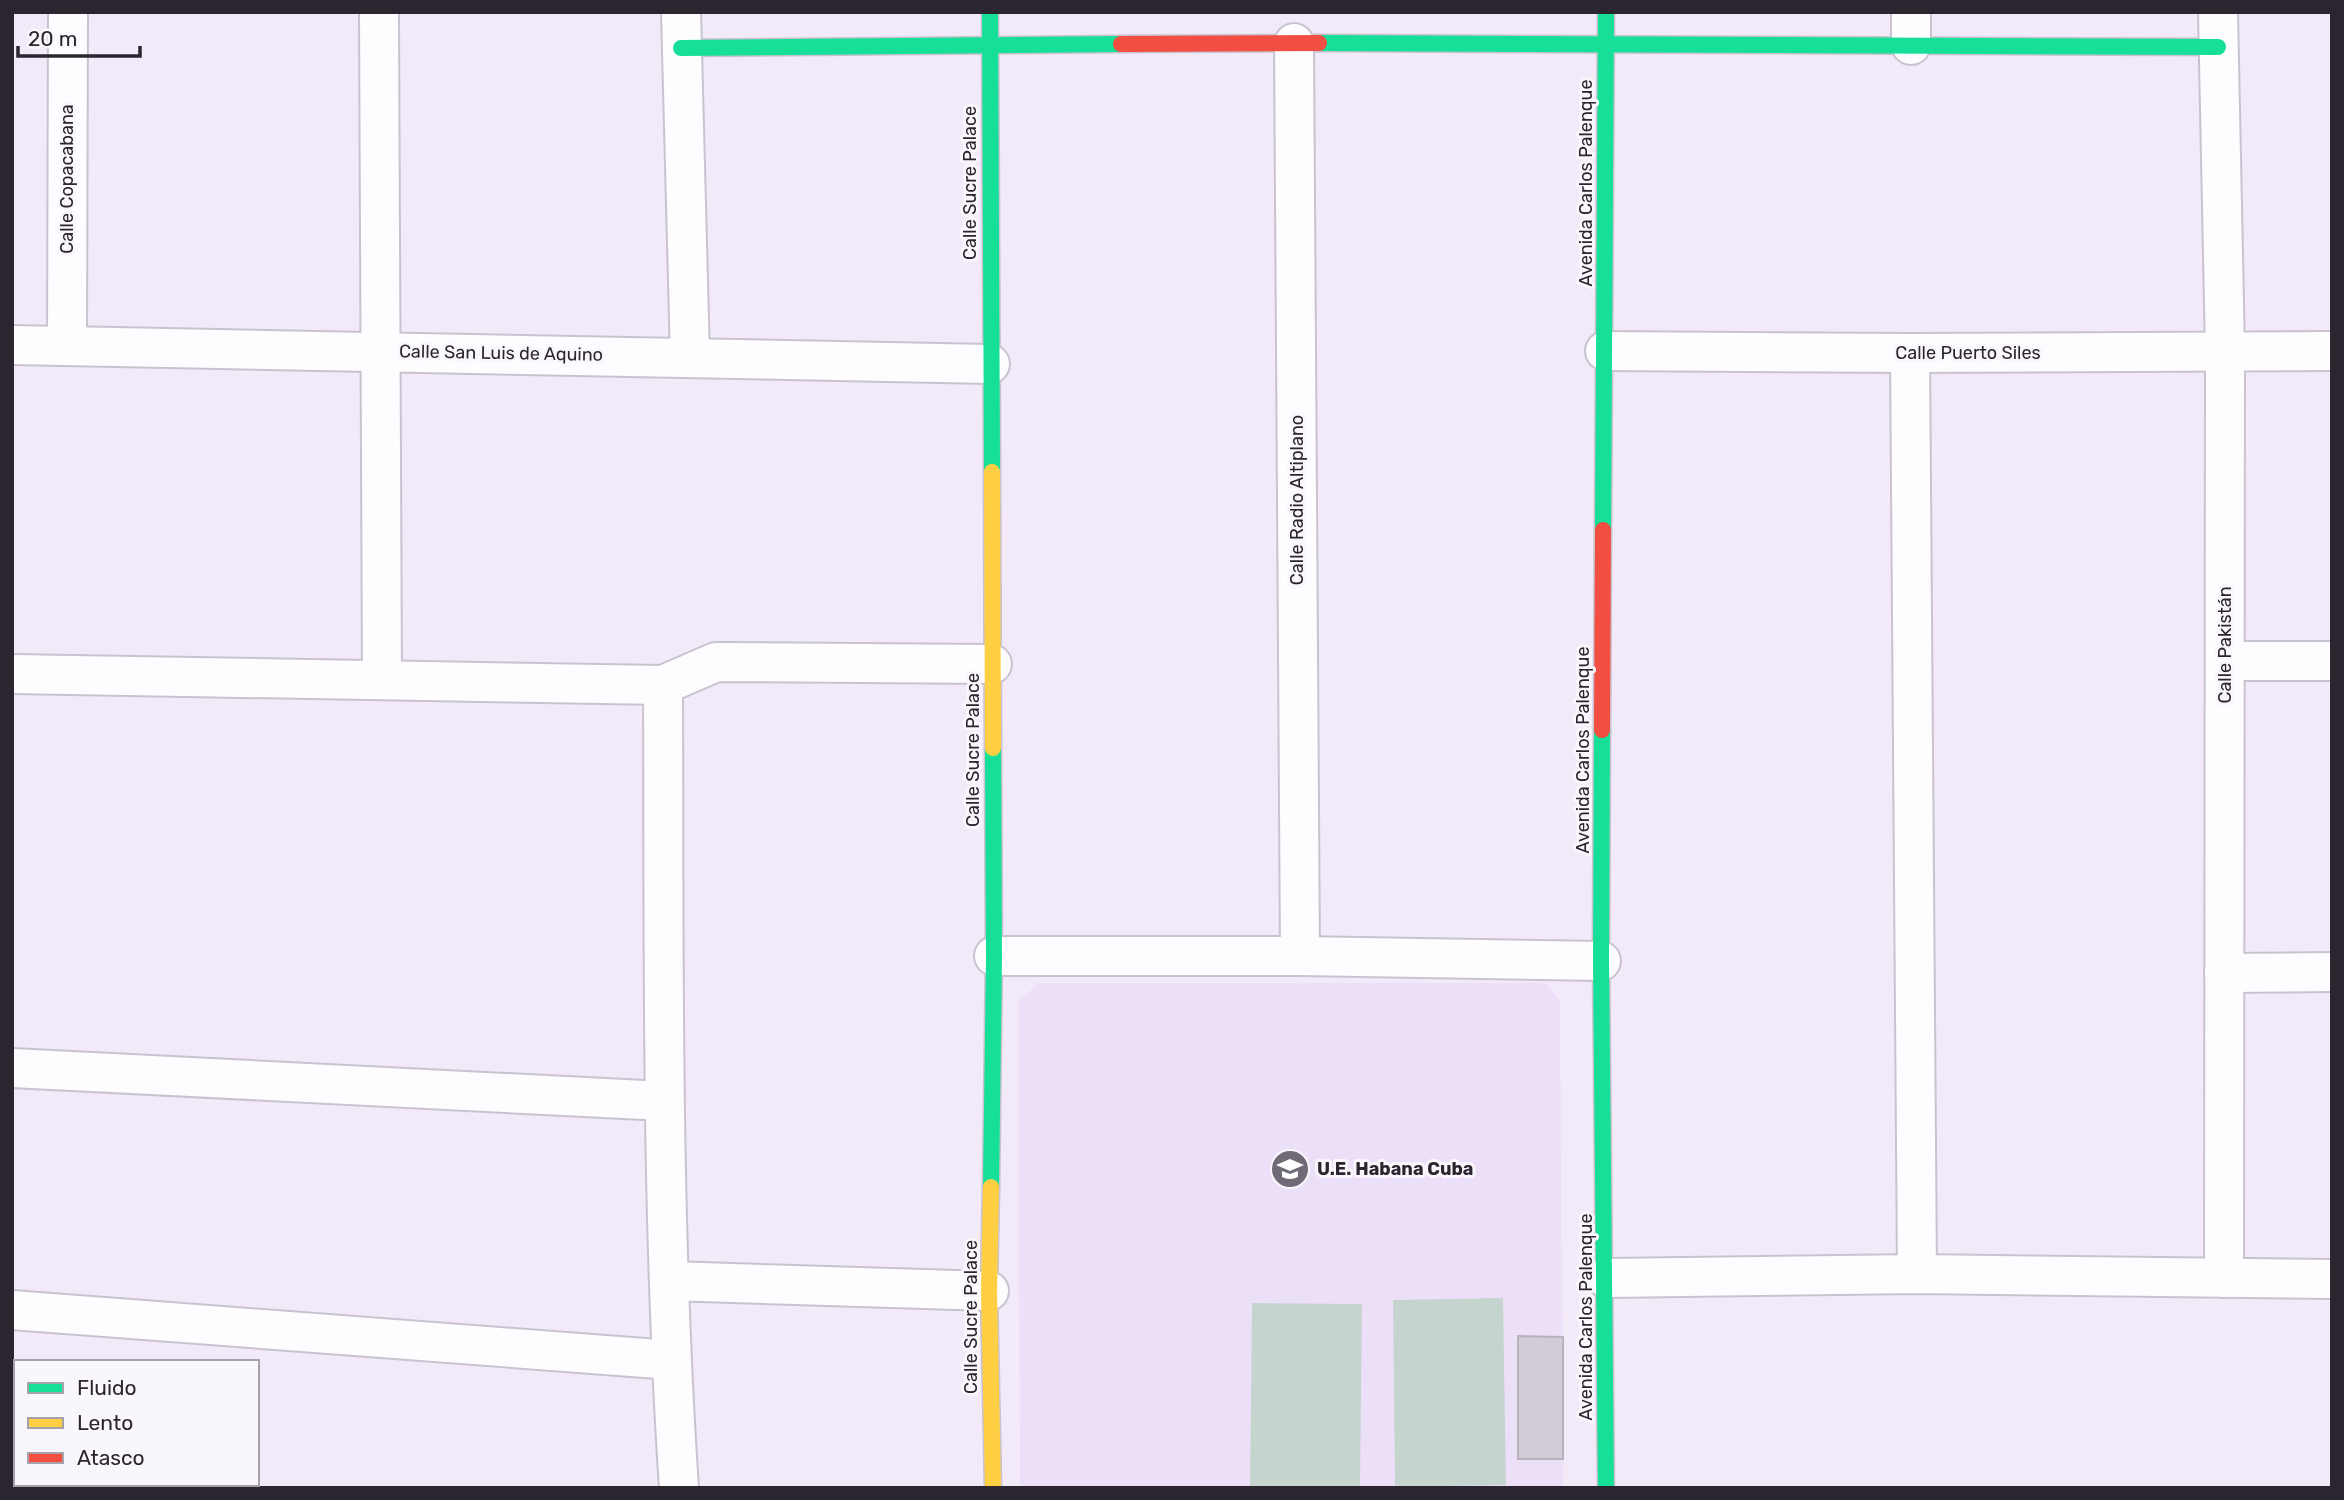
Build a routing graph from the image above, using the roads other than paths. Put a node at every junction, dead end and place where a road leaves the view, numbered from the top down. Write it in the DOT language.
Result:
graph roads {
  1 [pos="68,12"];
  2 [pos="379,12"];
  3 [pos="990,12"];
  4 [pos="1606,12"];
  5 [pos="1911,29"];
  6 [pos="2218,29"];
  7 [pos="681,30"];
  8 [pos="1294,43"];
  9 [pos="1606,44"];
  10 [pos="989,47"];
  11 [pos="12,345"];
  12 [pos="67,345"];
  13 [pos="380,350"];
  14 [pos="1605,351"];
  15 [pos="2332,351"];
  16 [pos="2225,352"];
  17 [pos="1910,354"];
  18 [pos="690,358"];
  19 [pos="990,364"];
  20 [pos="2225,661"];
  21 [pos="2332,661"];
  22 [pos="992,664"];
  23 [pos="12,674"];
  24 [pos="382,680"];
  25 [pos="663,685"];
  26 [pos="994,956"];
  27 [pos="1300,956"];
  28 [pos="1601,961"];
  29 [pos="2332,972"];
  30 [pos="2224,973"];
  31 [pos="12,1068"];
  32 [pos="664,1101"];
  33 [pos="1917,1274"];
  34 [pos="1605,1278"];
  35 [pos="2224,1278"];
  36 [pos="2332,1279"];
  37 [pos="668,1281"];
  38 [pos="989,1291"];
  39 [pos="12,1310"];
  40 [pos="671,1360"];
  41 [pos="679,1488"];
  42 [pos="993,1488"];
  43 [pos="1606,1488"];
  1 -- 12 [label="street, Calle Copacabana"];
  2 -- 13 [label="street"];
  3 -- 10 [label="street, Calle Sucre Palace"];
  4 -- 9 [label="street, Avenida Carlos Palenque"];
  5 -- 6 [label="street"];
  5 -- 9 [label="street"];
  6 -- 16 [label="street, Calle Pakistán"];
  7 -- 10 [label="street"];
  7 -- 18 [label="street"];
  8 -- 9 [label="street"];
  8 -- 10 [label="street"];
  8 -- 27 [label="street, Calle Radio Altiplano"];
  9 -- 14 [label="street, Avenida Carlos Palenque"];
  10 -- 19 [label="street, Calle Sucre Palace"];
  11 -- 12 [label="street, Calle San Luis de Aquino"];
  12 -- 13 [label="street, Calle San Luis de Aquino"];
  13 -- 18 [label="street, Calle San Luis de Aquino"];
  13 -- 24 [label="street"];
  14 -- 17 [label="street, Calle Puerto Siles"];
  14 -- 28 [label="street, Avenida Carlos Palenque"];
  15 -- 16 [label="street, Calle Puerto Siles"];
  16 -- 17 [label="street, Calle Puerto Siles"];
  16 -- 20 [label="street, Calle Pakistán"];
  17 -- 33 [label="street"];
  18 -- 19 [label="street, Calle San Luis de Aquino"];
  19 -- 22 [label="street, Calle Sucre Palace"];
  20 -- 21 [label="street"];
  20 -- 30 [label="street, Calle Pakistán"];
  22 -- 25 [label="street"];
  22 -- 26 [label="street, Calle Sucre Palace"];
  23 -- 24 [label="street"];
  24 -- 25 [label="street"];
  25 -- 32 [label="street"];
  26 -- 27 [label="street"];
  26 -- 38 [label="street, Calle Sucre Palace"];
  27 -- 28 [label="street"];
  28 -- 34 [label="street, Avenida Carlos Palenque"];
  29 -- 30 [label="street"];
  30 -- 35 [label="street, Calle Pakistán"];
  31 -- 32 [label="street"];
  32 -- 37 [label="street"];
  33 -- 34 [label="street"];
  33 -- 35 [label="street"];
  34 -- 43 [label="street, Avenida Carlos Palenque"];
  35 -- 36 [label="street"];
  37 -- 38 [label="street"];
  37 -- 40 [label="street"];
  38 -- 42 [label="street, Calle Sucre Palace"];
  39 -- 40 [label="street"];
  40 -- 41 [label="street"];
}
